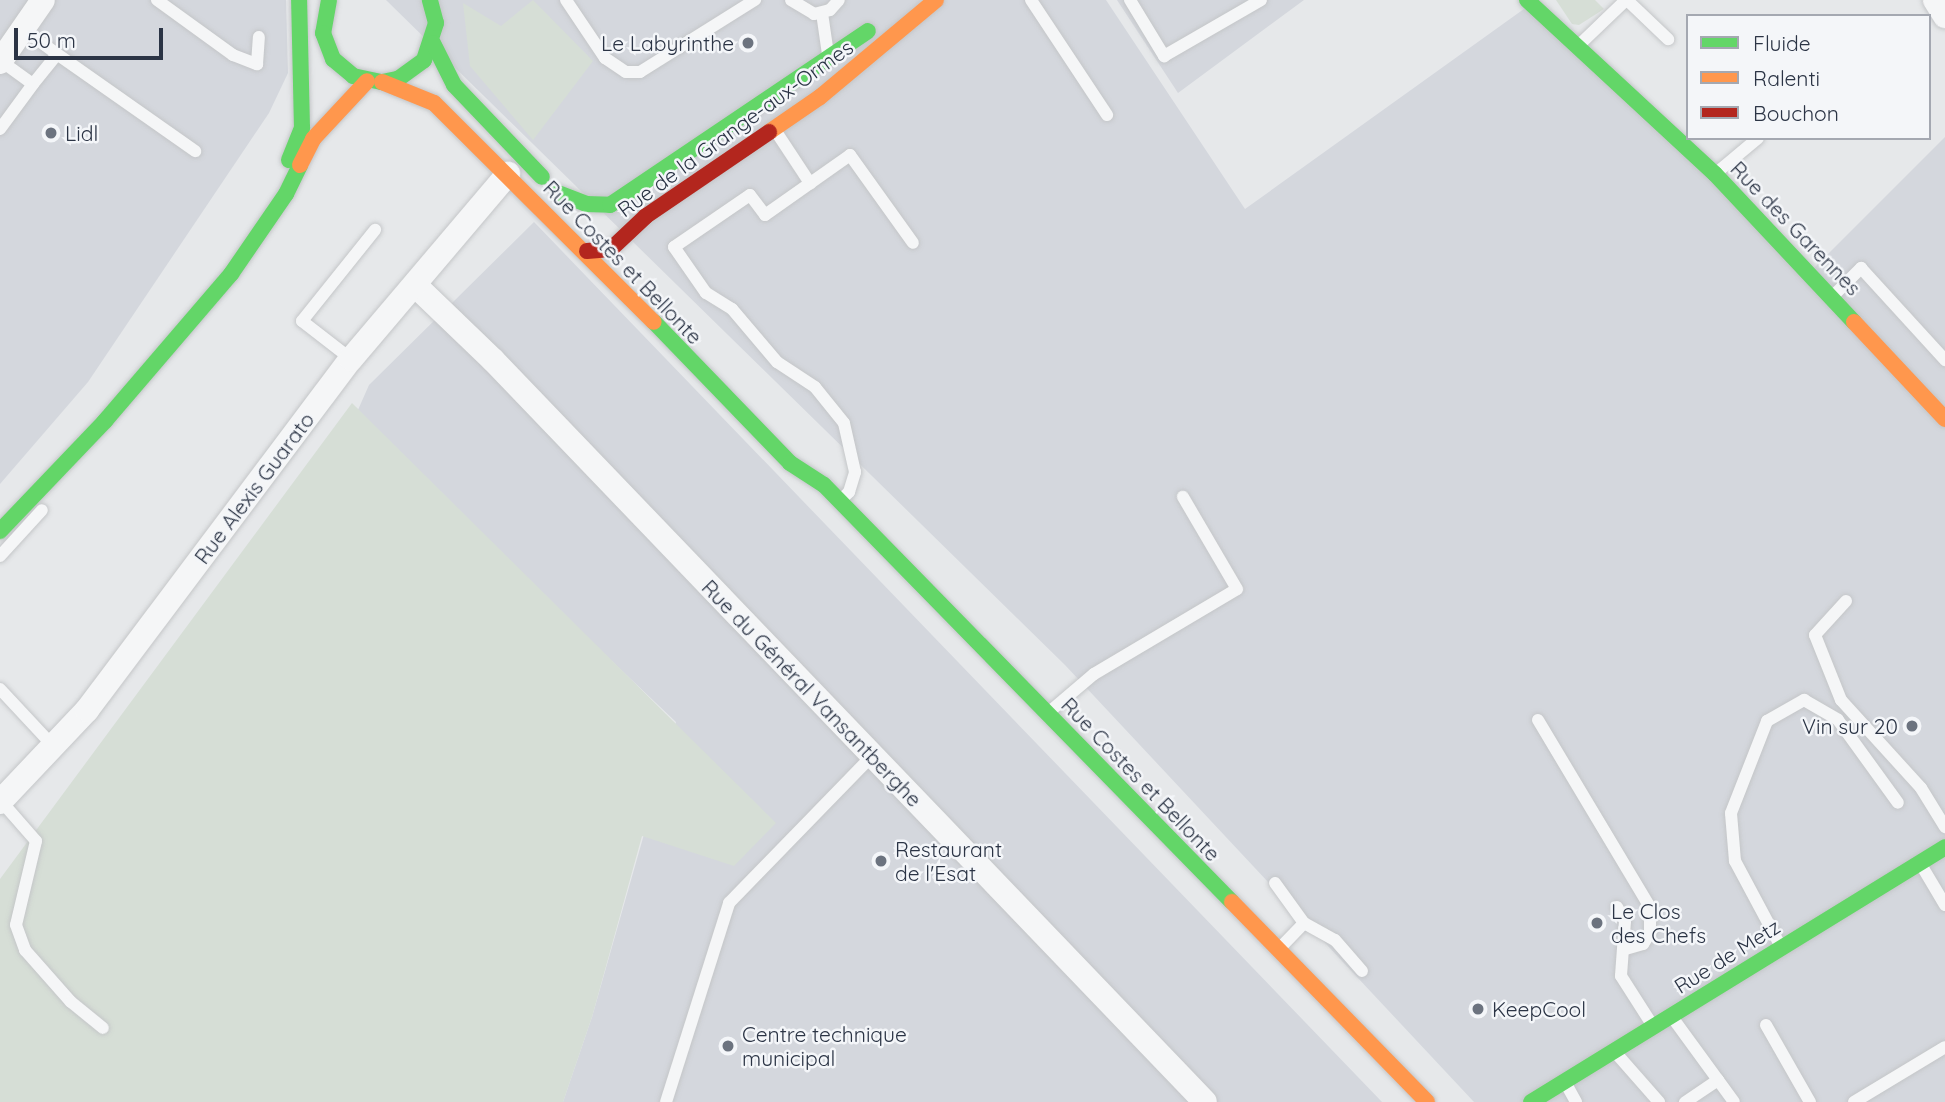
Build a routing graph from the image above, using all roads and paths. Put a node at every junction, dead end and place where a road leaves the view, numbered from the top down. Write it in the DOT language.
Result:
graph roads {
  1 [pos="43,0"];
  2 [pos="157,0"];
  3 [pos="299,0"];
  4 [pos="328,0"];
  5 [pos="430,0"];
  6 [pos="566,0"];
  7 [pos="755,0"];
  8 [pos="792,0"];
  9 [pos="839,0"];
  10 [pos="913,0"];
  11 [pos="936,0"];
  12 [pos="1031,0"];
  13 [pos="1130,0"];
  14 [pos="1261,0"];
  15 [pos="1626,0"];
  16 [pos="1935,0"];
  17 [pos="1531,1"];
  18 [pos="822,13"];
  19 [pos="1945,16"];
  20 [pos="23,29"];
  21 [pos="258,37"];
  22 [pos="1668,39"];
  23 [pos="433,43"];
  24 [pos="1577,47"];
  25 [pos="327,48"];
  26 [pos="57,54"];
  27 [pos="828,59"];
  28 [pos="0,62"];
  29 [pos="326,72"];
  30 [pos="841,78"];
  31 [pos="374,82"];
  32 [pos="33,83"];
  33 [pos="320,107"];
  34 [pos="758,107"];
  35 [pos="1107,115"];
  36 [pos="0,129"];
  37 [pos="774,129"];
  38 [pos="313,139"];
  39 [pos="1756,140"];
  40 [pos="195,151"];
  41 [pos="508,173"];
  42 [pos="1715,174"];
  43 [pos="810,183"];
  44 [pos="558,193"];
  45 [pos="376,230"];
  46 [pos="258,238"];
  47 [pos="913,243"];
  48 [pos="604,252"];
  49 [pos="416,286"];
  50 [pos="1833,296"];
  51 [pos="351,359"];
  52 [pos="1945,360"];
  53 [pos="1945,419"];
  54 [pos="104,421"];
  55 [pos="803,449"];
  56 [pos="87,462"];
  57 [pos="824,485"];
  58 [pos="1183,497"];
  59 [pos="52,500"];
  60 [pos="840,501"];
  61 [pos="0,531"];
  62 [pos="0,556"];
  63 [pos="1846,601"];
  64 [pos="0,689"];
  65 [pos="1048,713"];
  66 [pos="1538,719"];
  67 [pos="55,749"];
  68 [pos="872,756"];
  69 [pos="0,801"];
  70 [pos="1898,803"];
  71 [pos="1945,827"];
  72 [pos="1945,847"];
  73 [pos="1919,863"];
  74 [pos="1275,883"];
  75 [pos="1945,905"];
  76 [pos="1617,907"];
  77 [pos="1304,923"];
  78 [pos="1781,947"];
  79 [pos="1625,948"];
  80 [pos="1279,950"];
  81 [pos="1362,971"];
  82 [pos="1671,1015"];
  83 [pos="1766,1025"];
  84 [pos="1653,1027"];
  85 [pos="103,1028"];
  86 [pos="1945,1047"];
  87 [pos="1614,1052"];
  88 [pos="1718,1080"];
  89 [pos="1565,1082"];
  90 [pos="666,1102"];
  91 [pos="1205,1102"];
  92 [pos="1427,1102"];
  93 [pos="1531,1102"];
  94 [pos="1576,1102"];
  95 [pos="1659,1102"];
  96 [pos="1685,1102"];
  97 [pos="1734,1102"];
  98 [pos="1810,1102"];
  99 [pos="1854,1102"];
  1 -- 20 [label="street"];
  2 -- 21 [label="lane"];
  3 -- 46 [label="main road"];
  4 -- 25 [label="main road"];
  5 -- 23 [label="main road"];
  6 -- 7 [label="lane"];
  8 -- 18 [label="lane"];
  9 -- 18 [label="lane"];
  10 -- 27 [label="main road, Rue de la Grange-aux-Ormes"];
  11 -- 30 [label="main road, Rue de la Grange-aux-Ormes"];
  12 -- 35 [label="lane"];
  13 -- 14 [label="lane"];
  15 -- 22 [label="lane"];
  15 -- 24 [label="lane"];
  16 -- 19 [label="street"];
  17 -- 24 [label="main road, Rue des Garennes"];
  18 -- 27 [label="lane"];
  20 -- 26 [label="lane"];
  20 -- 28 [label="street"];
  23 -- 31 [label="main road"];
  23 -- 44 [label="main road, Rue Costes et Bellonte"];
  24 -- 42 [label="main road, Rue des Garennes"];
  25 -- 29 [label="main road"];
  25 -- 31 [label="main road, Rue Costes et Bellonte"];
  26 -- 32 [label="lane"];
  26 -- 40 [label="lane"];
  27 -- 30 [label="lane"];
  27 -- 34 [label="main road, Rue de la Grange-aux-Ormes"];
  28 -- 32 [label="lane"];
  30 -- 37 [label="main road, Rue de la Grange-aux-Ormes"];
  31 -- 38 [label="main road"];
  31 -- 41 [label="main road, Rue Costes et Bellonte"];
  32 -- 36 [label="lane"];
  33 -- 38 [label="main road"];
  34 -- 37 [label="lane"];
  34 -- 44 [label="main road, Rue de la Grange-aux-Ormes"];
  37 -- 43 [label="lane"];
  37 -- 48 [label="main road, Rue de la Grange-aux-Ormes"];
  38 -- 46 [label="main road"];
  39 -- 42 [label="lane"];
  41 -- 48 [label="main road, Rue Costes et Bellonte"];
  41 -- 49 [label="street, Rue Alexis Guarato"];
  42 -- 50 [label="main road, Rue des Garennes"];
  43 -- 47 [label="lane"];
  43 -- 60 [label="lane"];
  44 -- 48 [label="main road, Rue Costes et Bellonte"];
  45 -- 51 [label="lane"];
  46 -- 54 [label="main road"];
  48 -- 57 [label="main road, Rue Costes et Bellonte"];
  49 -- 51 [label="street, Rue Alexis Guarato"];
  49 -- 68 [label="street, Rue du Général Vansantberghe"];
  50 -- 52 [label="lane"];
  50 -- 53 [label="main road, Rue des Garennes"];
  51 -- 67 [label="street, Rue Alexis Guarato"];
  54 -- 56 [label="lane"];
  54 -- 61 [label="main road"];
  55 -- 57 [label="main road, Rue Costes et Bellonte"];
  57 -- 60 [label="main road, Rue Costes et Bellonte"];
  58 -- 65 [label="lane"];
  59 -- 62 [label="lane"];
  60 -- 65 [label="main road, Rue Costes et Bellonte"];
  63 -- 71 [label="lane"];
  64 -- 67 [label="lane"];
  65 -- 80 [label="main road, Rue Costes et Bellonte"];
  66 -- 79 [label="lane"];
  67 -- 69 [label="street, Rue Alexis Guarato"];
  68 -- 90 [label="lane"];
  68 -- 91 [label="street, Rue du Général Vansantberghe"];
  69 -- 85 [label="lane"];
  70 -- 78 [label="lane"];
  72 -- 73 [label="main road, Rue de Metz"];
  73 -- 75 [label="lane"];
  73 -- 78 [label="main road, Rue de Metz"];
  74 -- 77 [label="lane"];
  76 -- 79 [label="lane"];
  77 -- 80 [label="lane"];
  77 -- 81 [label="lane"];
  78 -- 82 [label="main road, Rue de Metz"];
  79 -- 84 [label="lane"];
  80 -- 92 [label="main road, Rue Costes et Bellonte"];
  82 -- 84 [label="main road, Rue de Metz"];
  82 -- 88 [label="lane"];
  83 -- 98 [label="lane"];
  84 -- 87 [label="main road, Rue de Metz"];
  86 -- 99 [label="lane"];
  87 -- 89 [label="main road, Rue de Metz"];
  87 -- 95 [label="lane"];
  88 -- 96 [label="lane"];
  88 -- 97 [label="lane"];
  89 -- 93 [label="main road, Rue de Metz"];
  89 -- 94 [label="lane"];
}
